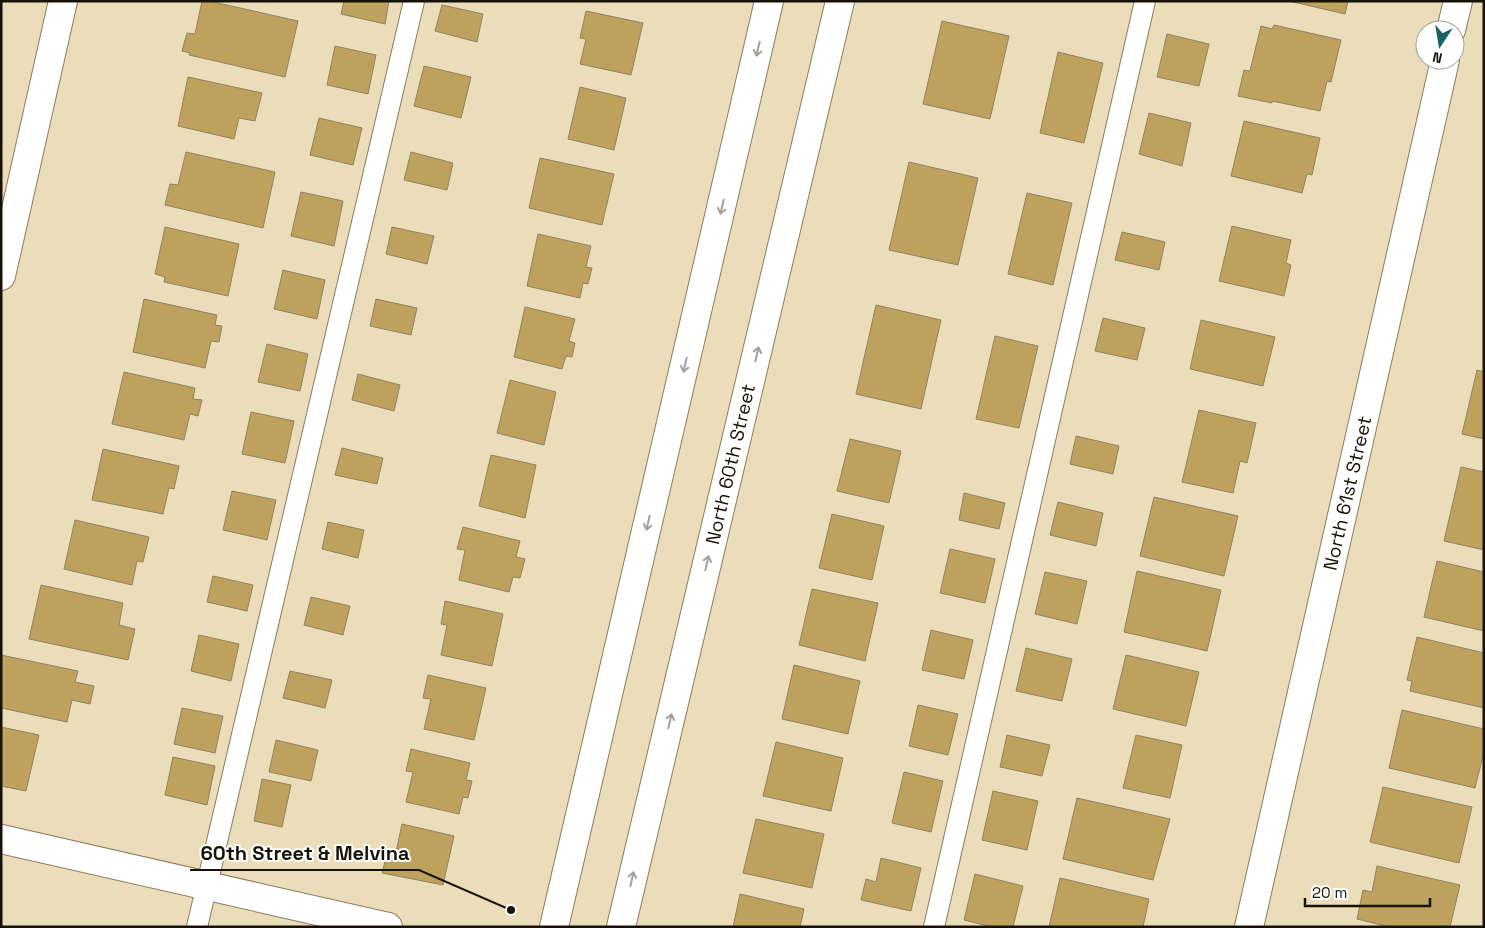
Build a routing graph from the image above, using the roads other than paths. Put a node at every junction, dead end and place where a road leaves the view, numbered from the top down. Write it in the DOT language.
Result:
graph roads {
  1 [pos="63,1"];
  2 [pos="414,1"];
  3 [pos="770,1"];
  4 [pos="840,1"];
  5 [pos="1145,1"];
  6 [pos="1458,1"];
  7 [pos="1454,20"];
  8 [pos="1443,70"];
  9 [pos="1,276"];
  10 [pos="1,839"];
  11 [pos="207,886"];
  12 [pos="197,927"];
  13 [pos="388,927"];
  14 [pos="554,927"];
  15 [pos="621,927"];
  16 [pos="934,927"];
  17 [pos="1249,927"];
  1 -- 9 [label="main road"];
  2 -- 11 [label="lane"];
  3 -- 14 [label="main road, one-way"];
  15 -- 4 [label="main road, North 60th Street, one-way"];
  5 -- 16 [label="lane"];
  6 -- 7 [label="main road"];
  8 -- 17 [label="main road, North 61st Street"];
  10 -- 11 [label="main road"];
  11 -- 12 [label="lane"];
  11 -- 13 [label="main road"];
}
